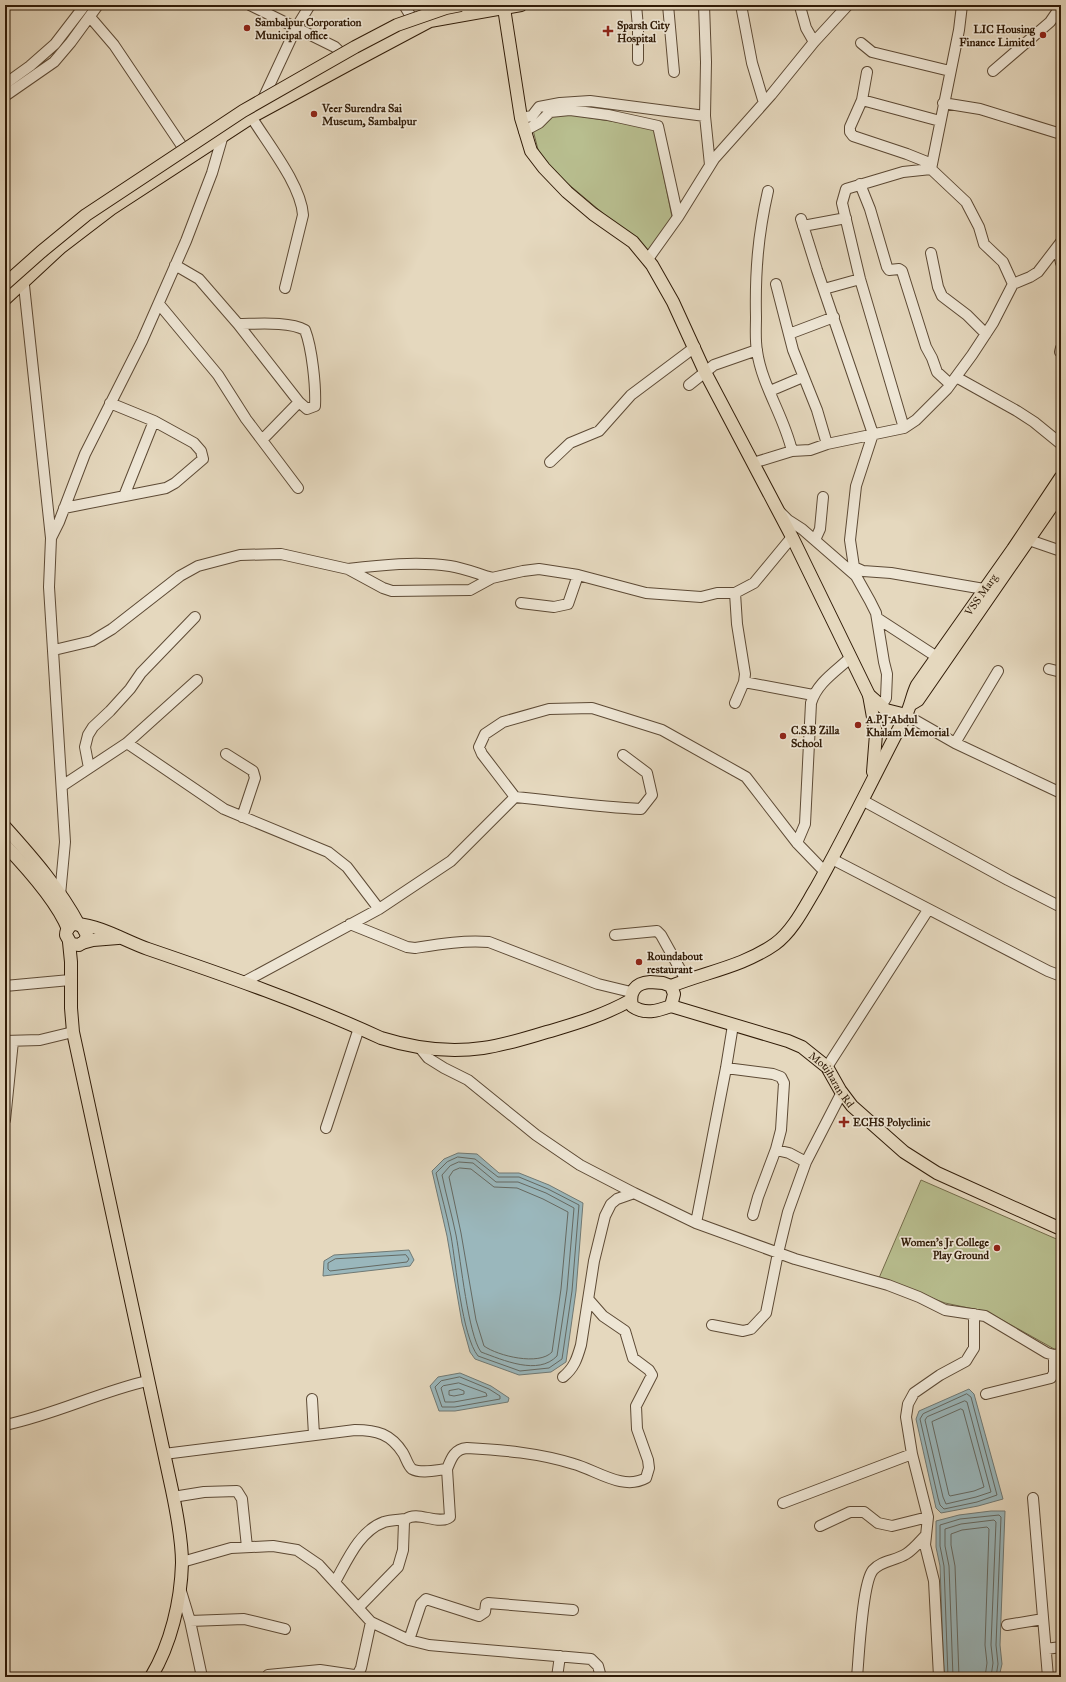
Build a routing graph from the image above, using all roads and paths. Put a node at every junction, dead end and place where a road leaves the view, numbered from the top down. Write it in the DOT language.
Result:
graph roads {
  1 [pos="85,5"];
  2 [pos="98,5"];
  3 [pos="250,5"];
  4 [pos="309,5"];
  5 [pos="436,5"];
  6 [pos="444,5"];
  7 [pos="460,5"];
  8 [pos="521,5"];
  9 [pos="636,5"];
  10 [pos="668,5"];
  11 [pos="704,5"];
  12 [pos="741,5"];
  13 [pos="848,5"];
  14 [pos="962,5"];
  15 [pos="503,6"];
  16 [pos="1061,6"];
  17 [pos="407,10"];
  18 [pos="801,10"];
  19 [pos="90,17"];
  20 [pos="430,21"];
  21 [pos="296,28"];
  22 [pos="814,42"];
  23 [pos="861,44"];
  24 [pos="338,51"];
  25 [pos="638,60"];
  26 [pos="351,62"];
  27 [pos="950,70"];
  28 [pos="993,71"];
  29 [pos="674,72"];
  30 [pos="866,72"];
  31 [pos="5,84"];
  32 [pos="266,92"];
  33 [pos="5,96"];
  34 [pos="862,100"];
  35 [pos="764,103"];
  36 [pos="943,103"];
  37 [pos="705,116"];
  38 [pos="254,117"];
  39 [pos="521,118"];
  40 [pos="940,121"];
  41 [pos="524,131"];
  42 [pos="1061,134"];
  43 [pos="224,135"];
  44 [pos="182,146"];
  45 [pos="190,158"];
  46 [pos="710,165"];
  47 [pos="932,167"];
  48 [pos="860,184"];
  49 [pos="768,191"];
  50 [pos="678,217"];
  51 [pos="846,218"];
  52 [pos="1059,244"];
  53 [pos="931,253"];
  54 [pos="650,262"];
  55 [pos="21,263"];
  56 [pos="1061,263"];
  57 [pos="175,265"];
  58 [pos="5,278"];
  59 [pos="860,279"];
  60 [pos="24,280"];
  61 [pos="5,284"];
  62 [pos="776,284"];
  63 [pos="1013,284"];
  64 [pos="285,288"];
  65 [pos="824,289"];
  66 [pos="5,299"];
  67 [pos="159,304"];
  68 [pos="834,317"];
  69 [pos="238,324"];
  70 [pos="789,334"];
  71 [pos="986,334"];
  72 [pos="695,347"];
  73 [pos="757,350"];
  74 [pos="705,372"];
  75 [pos="803,377"];
  76 [pos="953,381"];
  77 [pos="689,385"];
  78 [pos="770,391"];
  79 [pos="299,402"];
  80 [pos="110,403"];
  81 [pos="154,421"];
  82 [pos="904,428"];
  83 [pos="873,434"];
  84 [pos="262,440"];
  85 [pos="827,444"];
  86 [pos="1061,444"];
  87 [pos="792,451"];
  88 [pos="550,462"];
  89 [pos="753,463"];
  90 [pos="1061,478"];
  91 [pos="298,488"];
  92 [pos="1061,493"];
  93 [pos="124,496"];
  94 [pos="823,497"];
  95 [pos="64,508"];
  96 [pos="779,511"];
  97 [pos="792,537"];
  98 [pos="51,538"];
  99 [pos="815,540"];
  100 [pos="1029,540"];
  101 [pos="1061,551"];
  102 [pos="851,568"];
  103 [pos="348,569"];
  104 [pos="578,575"];
  105 [pos="492,578"];
  106 [pos="984,589"];
  107 [pos="735,593"];
  108 [pos="521,603"];
  109 [pos="195,617"];
  110 [pos="877,618"];
  111 [pos="54,650"];
  112 [pos="937,657"];
  113 [pos="850,658"];
  114 [pos="1049,669"];
  115 [pos="998,671"];
  116 [pos="1061,672"];
  117 [pos="197,680"];
  118 [pos="744,682"];
  119 [pos="813,695"];
  120 [pos="869,695"];
  121 [pos="735,703"];
  122 [pos="881,706"];
  123 [pos="908,710"];
  124 [pos="127,743"];
  125 [pos="955,743"];
  126 [pos="226,754"];
  127 [pos="623,755"];
  128 [pos="89,768"];
  129 [pos="873,777"];
  130 [pos="62,786"];
  131 [pos="1061,793"];
  132 [pos="515,798"];
  133 [pos="862,800"];
  134 [pos="242,818"];
  135 [pos="5,827"];
  136 [pos="797,843"];
  137 [pos="5,845"];
  138 [pos="832,859"];
  139 [pos="825,872"];
  140 [pos="56,898"];
  141 [pos="1061,907"];
  142 [pos="379,909"];
  143 [pos="928,910"];
  144 [pos="350,924"];
  145 [pos="81,925"];
  146 [pos="68,929"];
  147 [pos="615,935"];
  148 [pos="118,938"];
  149 [pos="76,943"];
  150 [pos="1061,976"];
  151 [pos="70,980"];
  152 [pos="686,980"];
  153 [pos="244,982"];
  154 [pos="5,986"];
  155 [pos="671,986"];
  156 [pos="631,996"];
  157 [pos="671,1006"];
  158 [pos="733,1025"];
  159 [pos="359,1028"];
  160 [pos="73,1032"];
  161 [pos="9,1041"];
  162 [pos="420,1048"];
  163 [pos="827,1067"];
  164 [pos="726,1068"];
  165 [pos="842,1092"];
  166 [pos="5,1120"];
  167 [pos="326,1128"];
  168 [pos="776,1150"];
  169 [pos="806,1162"];
  170 [pos="634,1193"];
  171 [pos="753,1215"];
  172 [pos="696,1223"];
  173 [pos="1060,1225"];
  174 [pos="778,1252"];
  175 [pos="588,1300"];
  176 [pos="974,1314"];
  177 [pos="712,1325"];
  178 [pos="1058,1355"];
  179 [pos="563,1377"];
  180 [pos="147,1381"];
  181 [pos="986,1394"];
  182 [pos="312,1399"];
  183 [pos="5,1425"];
  184 [pos="314,1435"];
  185 [pos="164,1454"];
  186 [pos="912,1454"];
  187 [pos="447,1469"];
  188 [pos="172,1494"];
  189 [pos="1033,1498"];
  190 [pos="783,1503"];
  191 [pos="928,1517"];
  192 [pos="406,1519"];
  193 [pos="820,1526"];
  194 [pos="926,1535"];
  195 [pos="247,1547"];
  196 [pos="182,1562"];
  197 [pos="334,1582"];
  198 [pos="180,1588"];
  199 [pos="358,1608"];
  200 [pos="573,1610"];
  201 [pos="1043,1619"];
  202 [pos="190,1621"];
  203 [pos="371,1622"];
  204 [pos="1007,1625"];
  205 [pos="285,1629"];
  206 [pos="409,1640"];
  207 [pos="1061,1647"];
  208 [pos="1046,1649"];
  209 [pos="560,1656"];
  210 [pos="268,1675"];
  211 [pos="151,1677"];
  212 [pos="202,1677"];
  213 [pos="557,1677"];
  214 [pos="601,1677"];
  215 [pos="857,1677"];
  216 [pos="939,1677"];
  217 [pos="1048,1677"];
  1 -- 31 [label="street"];
  2 -- 19 [label="street"];
  3 -- 21 [label="street"];
  4 -- 21 [label="street"];
  5 -- 17 [label="main road"];
  6 -- 20 [label="street"];
  7 -- 61 [label="main road, bridge"];
  8 -- 15 [label="main road"];
  9 -- 25 [label="street"];
  10 -- 29 [label="street"];
  11 -- 37 [label="street"];
  12 -- 35 [label="street"];
  13 -- 22 [label="street"];
  14 -- 27 [label="street"];
  15 -- 20 [label="main road"];
  15 -- 39 [label="main road"];
  16 -- 28 [label="street"];
  17 -- 24 [label="main road"];
  18 -- 22 [label="street"];
  19 -- 33 [label="street"];
  19 -- 44 [label="street"];
  20 -- 26 [label="main road"];
  21 -- 24 [label="street"];
  21 -- 32 [label="street"];
  22 -- 35 [label="street"];
  23 -- 27 [label="street"];
  24 -- 26 [label="street"];
  24 -- 32 [label="main road"];
  26 -- 38 [label="main road"];
  27 -- 36 [label="street"];
  30 -- 34 [label="street"];
  32 -- 38 [label="street"];
  32 -- 44 [label="main road"];
  34 -- 40 [label="street"];
  34 -- 47 [label="street"];
  35 -- 46 [label="street"];
  36 -- 40 [label="street"];
  36 -- 42 [label="street"];
  37 -- 39 [label="street"];
  37 -- 46 [label="street"];
  38 -- 43 [label="main road"];
  38 -- 64 [label="street"];
  39 -- 41 [label="main road"];
  40 -- 47 [label="street"];
  41 -- 50 [label="street"];
  41 -- 54 [label="main road"];
  43 -- 45 [label="main road"];
  43 -- 57 [label="street"];
  44 -- 45 [label="street"];
  44 -- 55 [label="main road"];
  45 -- 60 [label="main road"];
  46 -- 50 [label="street"];
  47 -- 48 [label="street"];
  47 -- 63 [label="street"];
  48 -- 51 [label="street"];
  48 -- 76 [label="street"];
  49 -- 73 [label="street"];
  50 -- 54 [label="street"];
  51 -- 59 [label="street"];
  51 -- 65 [label="street"];
  52 -- 56 [label="street"];
  52 -- 63 [label="street"];
  53 -- 71 [label="street"];
  54 -- 72 [label="main road"];
  55 -- 58 [label="main road"];
  55 -- 60 [label="street"];
  57 -- 67 [label="street"];
  57 -- 69 [label="street"];
  59 -- 65 [label="street"];
  59 -- 82 [label="street"];
  60 -- 66 [label="main road"];
  60 -- 98 [label="street"];
  62 -- 70 [label="street"];
  63 -- 71 [label="street"];
  65 -- 68 [label="street"];
  67 -- 80 [label="street"];
  67 -- 84 [label="street"];
  68 -- 70 [label="street"];
  68 -- 83 [label="street"];
  69 -- 79 [label="street"];
  69 -- 79 [label="street"];
  70 -- 75 [label="street"];
  71 -- 76 [label="street"];
  72 -- 74 [label="main road"];
  72 -- 88 [label="street"];
  73 -- 74 [label="street"];
  73 -- 78 [label="street"];
  74 -- 77 [label="street"];
  74 -- 89 [label="main road"];
  75 -- 78 [label="street"];
  75 -- 85 [label="street"];
  76 -- 82 [label="street"];
  76 -- 86 [label="street"];
  78 -- 87 [label="street"];
  79 -- 84 [label="street"];
  80 -- 81 [label="street"];
  80 -- 95 [label="street"];
  81 -- 93 [label="street"];
  81 -- 93 [label="street"];
  82 -- 83 [label="street"];
  83 -- 85 [label="street"];
  83 -- 102 [label="street"];
  84 -- 91 [label="street"];
  85 -- 87 [label="street"];
  87 -- 89 [label="street"];
  89 -- 96 [label="main road"];
  90 -- 106 [label="main road, VSS Marg"];
  92 -- 100 [label="main road"];
  93 -- 95 [label="street"];
  94 -- 99 [label="street"];
  95 -- 98 [label="street"];
  96 -- 97 [label="main road"];
  96 -- 99 [label="street"];
  97 -- 107 [label="street"];
  97 -- 113 [label="main road"];
  98 -- 111 [label="street"];
  99 -- 102 [label="street"];
  100 -- 101 [label="street"];
  100 -- 123 [label="main road"];
  102 -- 106 [label="street"];
  102 -- 110 [label="street"];
  103 -- 105 [label="street"];
  103 -- 105 [label="street"];
  103 -- 111 [label="street"];
  104 -- 105 [label="street"];
  104 -- 107 [label="street"];
  104 -- 108 [label="street"];
  106 -- 112 [label="main road, VSS Marg"];
  107 -- 118 [label="street"];
  109 -- 128 [label="street"];
  110 -- 112 [label="street"];
  110 -- 122 [label="street"];
  111 -- 130 [label="street"];
  112 -- 123 [label="main road, VSS Marg"];
  113 -- 119 [label="street"];
  113 -- 120 [label="main road"];
  114 -- 116 [label="street"];
  115 -- 125 [label="street"];
  117 -- 124 [label="street"];
  118 -- 119 [label="street"];
  118 -- 121 [label="street"];
  119 -- 136 [label="street"];
  120 -- 122 [label="main road"];
  120 -- 129 [label="main road"];
  122 -- 123 [label="main road"];
  123 -- 125 [label="street"];
  123 -- 129 [label="main road"];
  124 -- 128 [label="street"];
  124 -- 134 [label="street"];
  125 -- 131 [label="street"];
  126 -- 134 [label="street"];
  127 -- 132 [label="street"];
  128 -- 130 [label="street"];
  129 -- 133 [label="main road"];
  130 -- 140 [label="street"];
  132 -- 136 [label="street"];
  132 -- 142 [label="street"];
  133 -- 138 [label="main road"];
  133 -- 141 [label="street"];
  134 -- 142 [label="street"];
  135 -- 140 [label="main road"];
  136 -- 139 [label="street"];
  137 -- 140 [label="main road"];
  138 -- 139 [label="main road"];
  138 -- 143 [label="street"];
  139 -- 152 [label="main road"];
  140 -- 145 [label="main road"];
  140 -- 146 [label="main road"];
  142 -- 144 [label="street"];
  143 -- 150 [label="street"];
  143 -- 163 [label="street"];
  144 -- 153 [label="street"];
  144 -- 156 [label="street"];
  145 -- 146 [label="main road"];
  145 -- 148 [label="main road"];
  145 -- 149 [label="main road"];
  146 -- 149 [label="main road"];
  147 -- 152 [label="street"];
  148 -- 149 [label="main road"];
  148 -- 153 [label="main road"];
  149 -- 151 [label="main road"];
  151 -- 154 [label="street"];
  151 -- 160 [label="main road"];
  152 -- 155 [label="main road"];
  153 -- 159 [label="main road"];
  155 -- 156 [label="main road"];
  155 -- 157 [label="main road"];
  156 -- 157 [label="main road"];
  156 -- 162 [label="main road"];
  157 -- 158 [label="main road, Motijharan Rd"];
  158 -- 163 [label="main road, Motijharan Rd"];
  158 -- 164 [label="street"];
  159 -- 162 [label="main road"];
  159 -- 167 [label="street"];
  160 -- 161 [label="street"];
  160 -- 180 [label="main road"];
  161 -- 166 [label="street"];
  162 -- 170 [label="street"];
  163 -- 165 [label="main road, Motijharan Rd"];
  164 -- 168 [label="street"];
  164 -- 172 [label="street"];
  165 -- 169 [label="street"];
  165 -- 173 [label="main road, Motijharan Rd"];
  168 -- 169 [label="street"];
  168 -- 171 [label="street"];
  169 -- 174 [label="street"];
  170 -- 172 [label="street"];
  170 -- 175 [label="street"];
  172 -- 174 [label="street"];
  174 -- 176 [label="street"];
  174 -- 177 [label="street"];
  175 -- 179 [label="street"];
  175 -- 187 [label="street"];
  176 -- 178 [label="street"];
  176 -- 186 [label="street"];
  178 -- 181 [label="street"];
  180 -- 183 [label="street"];
  180 -- 185 [label="main road"];
  182 -- 184 [label="street"];
  184 -- 185 [label="street"];
  184 -- 187 [label="street"];
  185 -- 188 [label="main road"];
  186 -- 190 [label="street"];
  186 -- 191 [label="street"];
  187 -- 192 [label="street"];
  188 -- 195 [label="street"];
  188 -- 196 [label="main road"];
  189 -- 201 [label="street"];
  191 -- 193 [label="street"];
  191 -- 194 [label="street"];
  192 -- 197 [label="street"];
  192 -- 199 [label="street"];
  194 -- 215 [label="street"];
  194 -- 216 [label="street"];
  195 -- 196 [label="street"];
  195 -- 197 [label="street"];
  196 -- 198 [label="main road"];
  197 -- 199 [label="street"];
  198 -- 202 [label="street"];
  198 -- 211 [label="main road"];
  199 -- 203 [label="street"];
  200 -- 206 [label="street"];
  201 -- 204 [label="street"];
  201 -- 208 [label="street"];
  202 -- 205 [label="street"];
  202 -- 212 [label="street"];
  203 -- 206 [label="street"];
  203 -- 210 [label="street"];
  206 -- 209 [label="street"];
  207 -- 208 [label="street"];
  208 -- 217 [label="street"];
  209 -- 213 [label="street"];
  209 -- 214 [label="street"];
}
